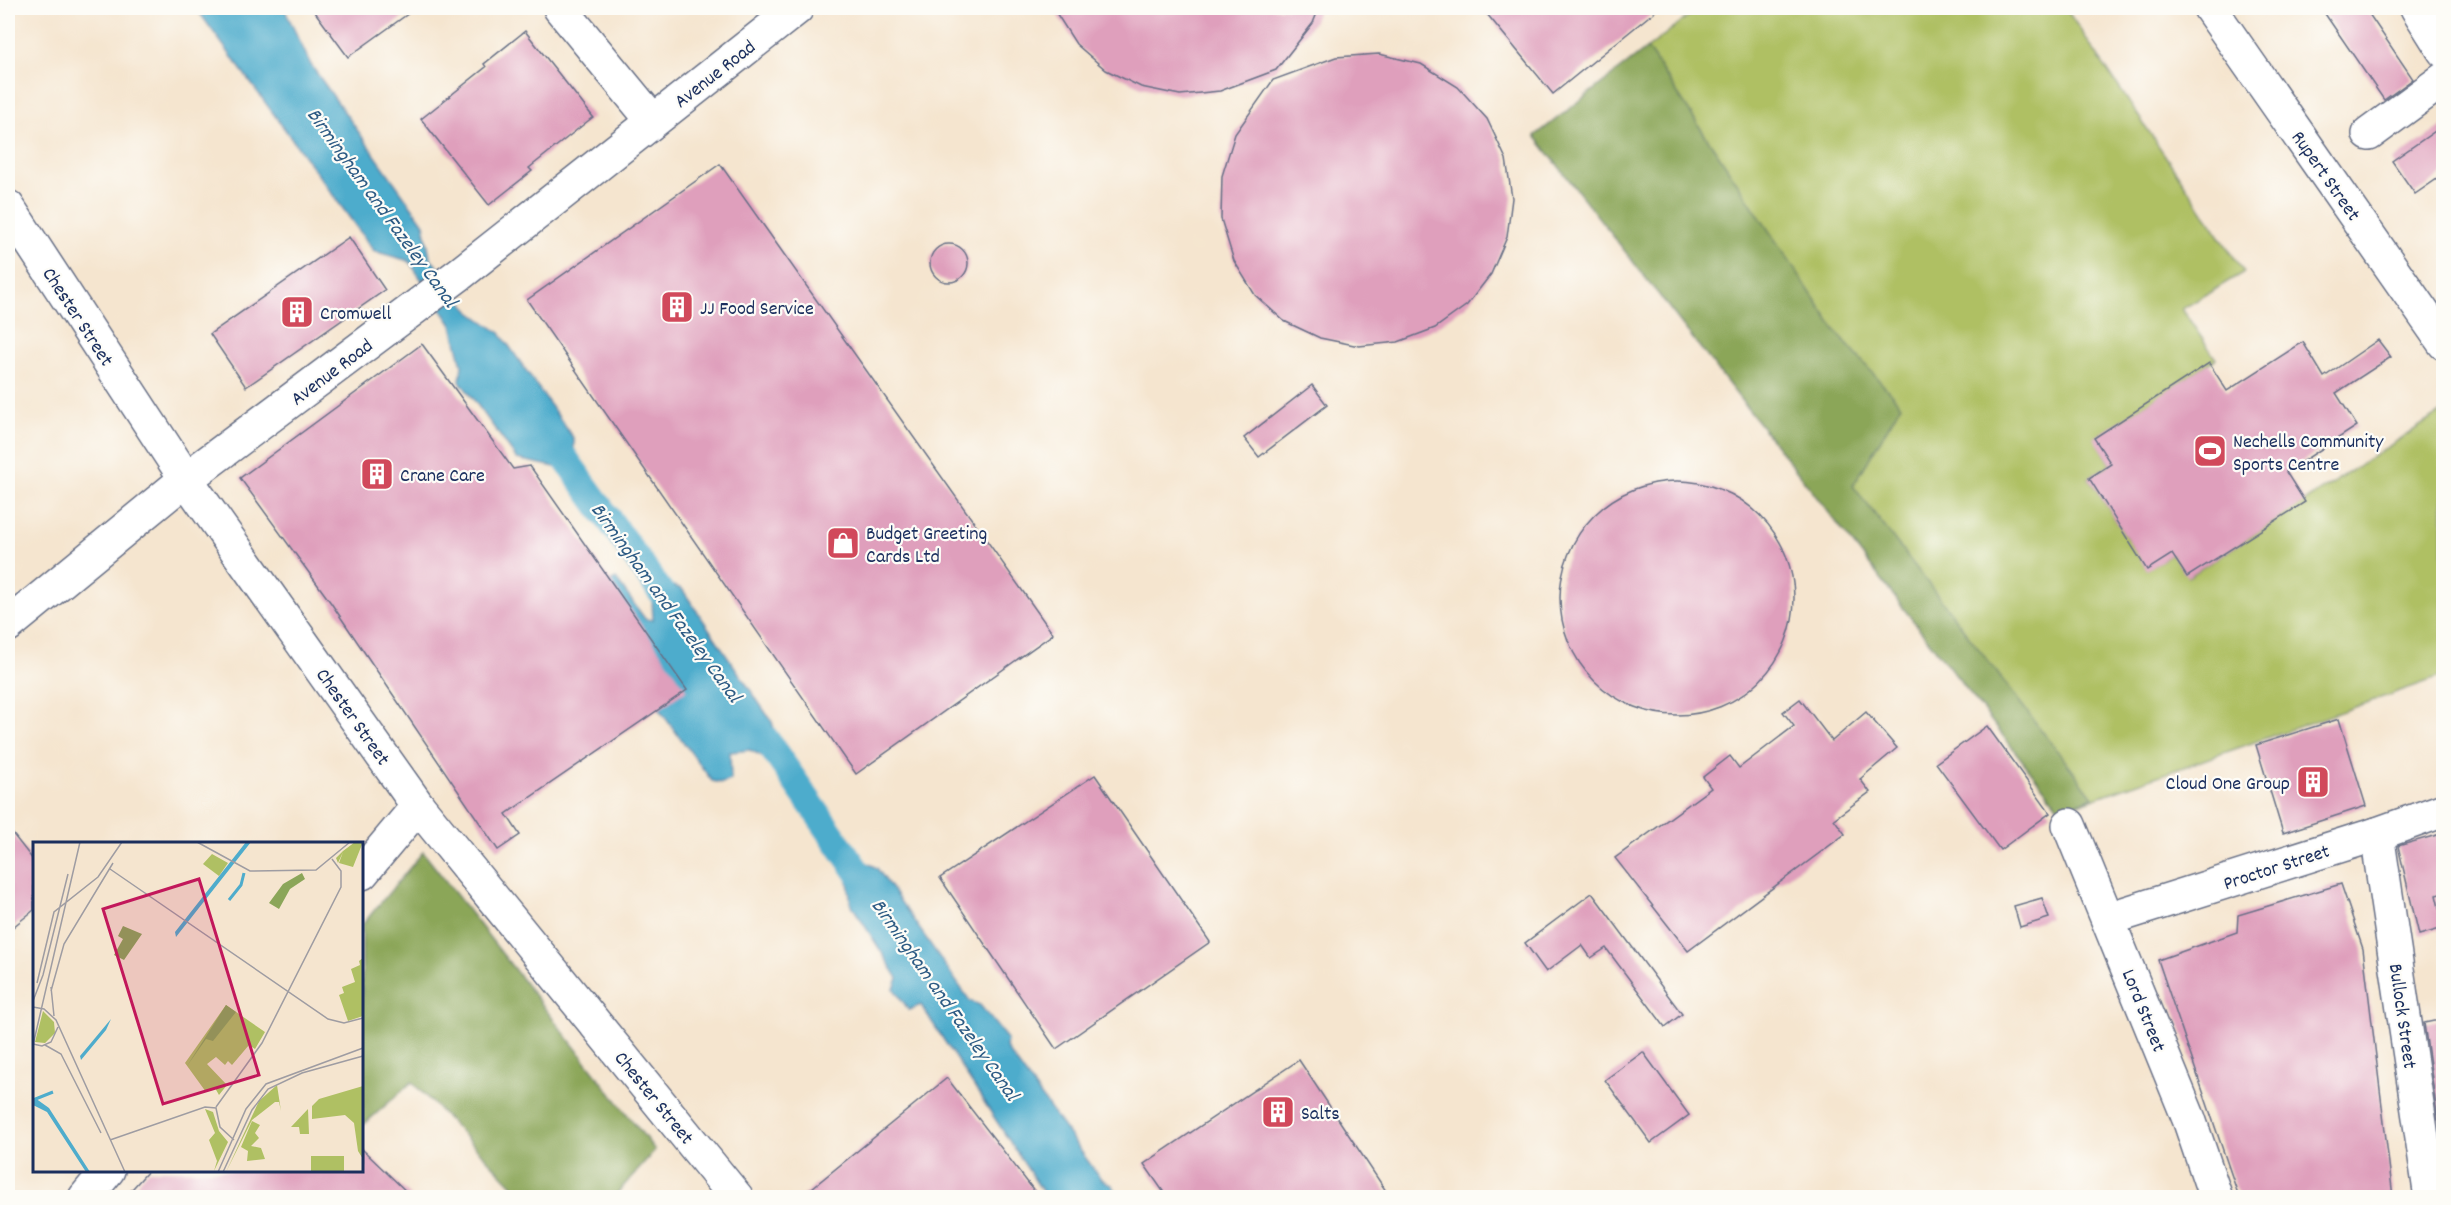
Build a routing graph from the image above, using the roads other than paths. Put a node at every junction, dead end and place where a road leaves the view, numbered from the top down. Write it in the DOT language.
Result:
graph roads {
  1 [pos="560,8"];
  2 [pos="797,8"];
  3 [pos="2210,8"];
  4 [pos="2417,8"];
  5 [pos="2444,51"];
  6 [pos="2444,79"];
  7 [pos="654,121"];
  8 [pos="2369,134"];
  9 [pos="8,207"];
  10 [pos="2444,343"];
  11 [pos="186,479"];
  12 [pos="8,625"];
  13 [pos="418,806"];
  14 [pos="2444,810"];
  15 [pos="2069,825"];
  16 [pos="2377,834"];
  17 [pos="363,872"];
  18 [pos="2108,919"];
  19 [pos="106,1172"];
  20 [pos="85,1197"];
  21 [pos="737,1197"];
  22 [pos="2216,1197"];
  23 [pos="2431,1197"];
  1 -- 7 [label="street"];
  2 -- 7 [label="street, Avenue Road"];
  3 -- 10 [label="street, Rupert Street"];
  4 -- 5 [label="street"];
  6 -- 8 [label="street"];
  7 -- 11 [label="street, Avenue Road"];
  9 -- 11 [label="street, Chester Street"];
  11 -- 12 [label="street, Avenue Road"];
  11 -- 13 [label="street, Chester Street"];
  13 -- 17 [label="street"];
  13 -- 21 [label="street, Chester Street"];
  14 -- 16 [label="street, Proctor Street"];
  15 -- 18 [label="street, Lord Street"];
  16 -- 18 [label="street, Proctor Street"];
  16 -- 23 [label="street, Bullock Street"];
  18 -- 22 [label="street, Lord Street"];
  19 -- 20 [label="street"];
}
